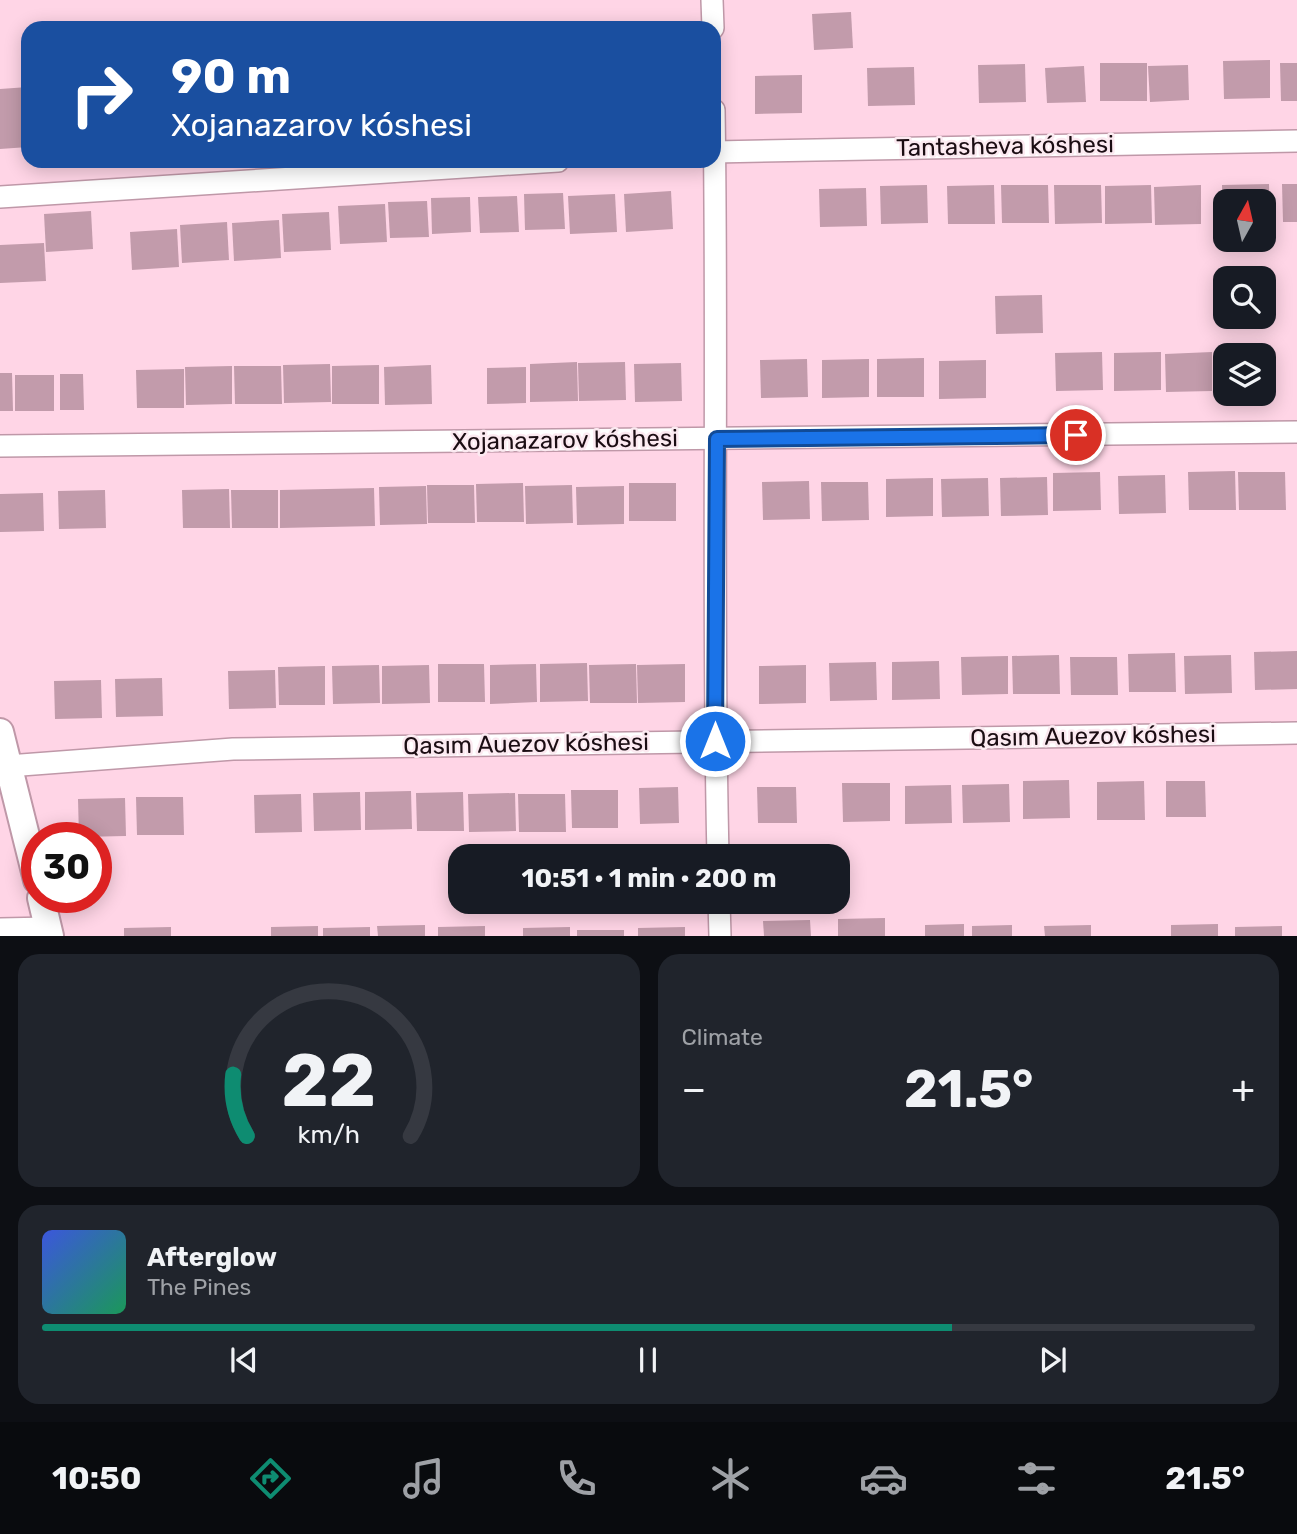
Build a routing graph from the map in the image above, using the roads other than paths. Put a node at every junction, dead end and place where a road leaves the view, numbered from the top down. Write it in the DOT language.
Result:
graph roads {
  1 [pos="712,0"];
  2 [pos="713,21"];
  3 [pos="1297,141"];
  4 [pos="721,152"];
  5 [pos="450,168"];
  6 [pos="714,168"];
  7 [pos="0,197"];
  8 [pos="1297,432"];
  9 [pos="717,439"];
  10 [pos="0,446"];
  11 [pos="0,732"];
  12 [pos="1297,733"];
  13 [pos="715,741"];
  14 [pos="8,766"];
  15 [pos="22,822"];
  16 [pos="718,844"];
  17 [pos="45,913"];
  18 [pos="719,914"];
  19 [pos="0,929"];
  20 [pos="50,932"];
  21 [pos="720,936"];
  1 -- 2 [label="street"];
  3 -- 4 [label="street, Tantasheva kóshesi"];
  5 -- 7 [label="street"];
  6 -- 9 [label="street"];
  8 -- 9 [label="street, Xojanazarov kóshesi"];
  9 -- 10 [label="street, Xojanazarov kóshesi"];
  9 -- 13 [label="street"];
  11 -- 14 [label="street"];
  12 -- 13 [label="street, Qasım Auezov kóshesi"];
  13 -- 14 [label="street, Qasım Auezov kóshesi"];
  13 -- 16 [label="street"];
  14 -- 15 [label="street"];
  17 -- 20 [label="street"];
  18 -- 21 [label="street"];
  19 -- 20 [label="street"];
}
